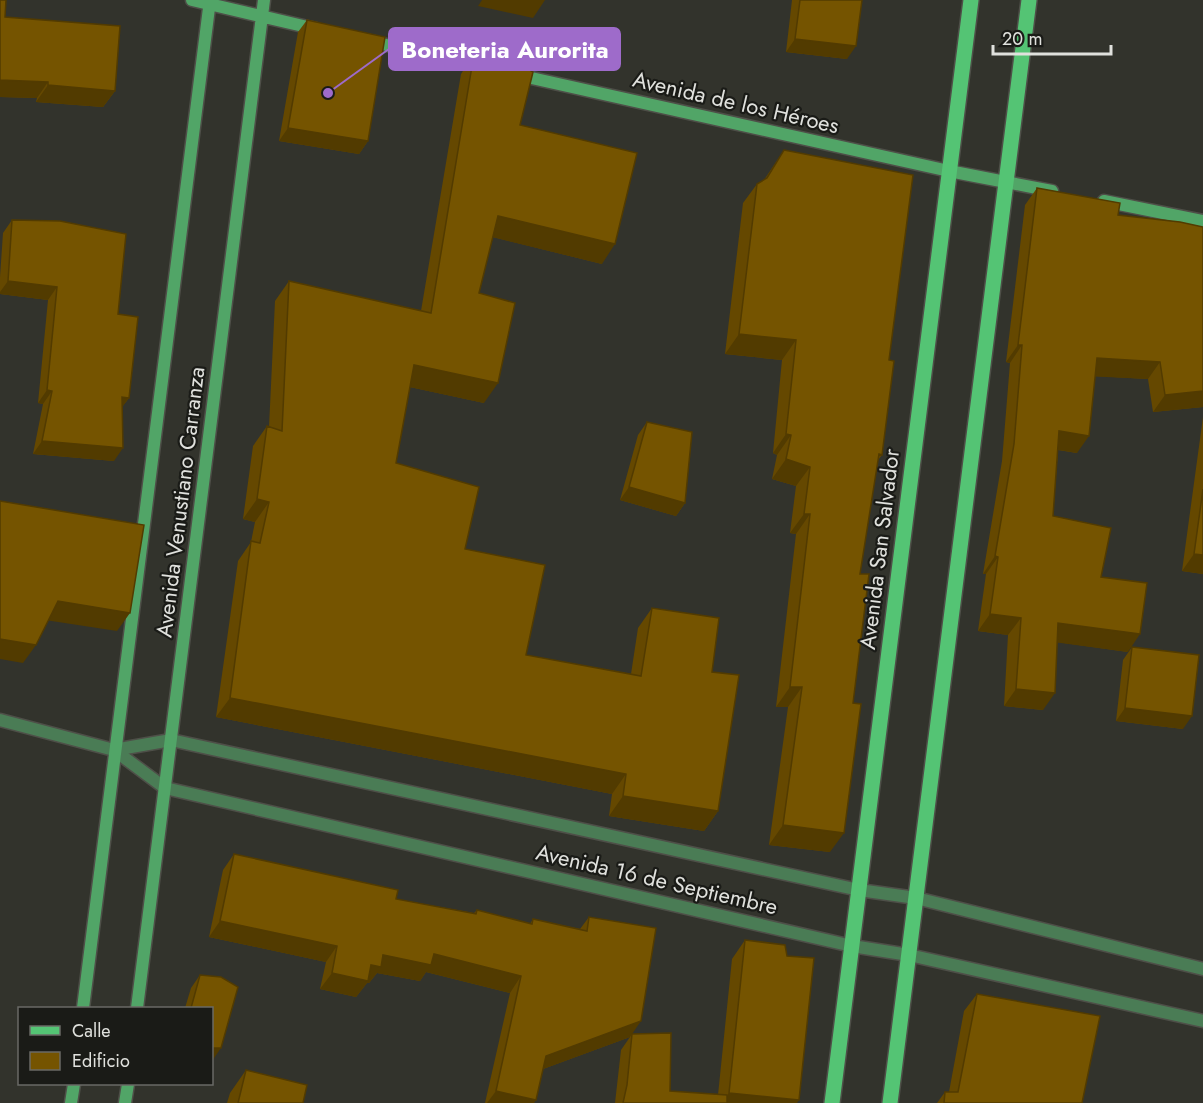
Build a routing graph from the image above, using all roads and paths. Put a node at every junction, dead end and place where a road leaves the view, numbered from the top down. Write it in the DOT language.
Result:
graph roads {
  1 [pos="192,0"];
  2 [pos="264,0"];
  3 [pos="971,0"];
  4 [pos="1029,0"];
  5 [pos="209,2"];
  6 [pos="262,17"];
  7 [pos="332,33"];
  8 [pos="356,38"];
  9 [pos="950,171"];
  10 [pos="1006,182"];
  11 [pos="1064,194"];
  12 [pos="1087,198"];
  13 [pos="1203,221"];
  14 [pos="0,720"];
  15 [pos="171,740"];
  16 [pos="114,750"];
  17 [pos="165,788"];
  18 [pos="859,890"];
  19 [pos="916,898"];
  20 [pos="852,946"];
  21 [pos="909,955"];
  22 [pos="1203,969"];
  23 [pos="83,1007"];
  24 [pos="137,1007"];
  25 [pos="1203,1021"];
  26 [pos="74,1085"];
  27 [pos="128,1085"];
  28 [pos="71,1103"];
  29 [pos="125,1103"];
  30 [pos="832,1103"];
  31 [pos="890,1103"];
  1 -- 5 [label="street"];
  2 -- 6 [label="street, Avenida Venustiano Carranza"];
  3 -- 9 [label="main road, Avenida San Salvador"];
  4 -- 10 [label="main road"];
  5 -- 6 [label="street"];
  5 -- 16 [label="street, Avenida Venustiano Carranza"];
  6 -- 7 [label="street"];
  6 -- 15 [label="street, Avenida Venustiano Carranza"];
  8 -- 9 [label="street, Avenida de los Héroes"];
  9 -- 10 [label="street, Avenida de los Héroes"];
  9 -- 18 [label="main road, Avenida San Salvador"];
  10 -- 11 [label="street, Avenida de los Héroes"];
  10 -- 19 [label="main road"];
  12 -- 13 [label="street"];
  14 -- 16 [label="street, Avenida 16 de Septiembre"];
  15 -- 16 [label="street, Avenida 16 de Septiembre"];
  15 -- 17 [label="street, Avenida Venustiano Carranza"];
  15 -- 18 [label="street, Avenida 16 de Septiembre"];
  16 -- 17 [label="street, Avenida 16 de Septiembre"];
  16 -- 23 [label="street, Avenida Venustiano Carranza"];
  17 -- 20 [label="street, Avenida 16 de Septiembre"];
  17 -- 24 [label="street, Avenida Venustiano Carranza"];
  18 -- 19 [label="street, Avenida 16 de Septiembre"];
  18 -- 20 [label="main road, Avenida San Salvador"];
  19 -- 21 [label="main road"];
  19 -- 22 [label="street, Avenida 16 de Septiembre"];
  20 -- 21 [label="street, Avenida 16 de Septiembre"];
  20 -- 30 [label="main road, Avenida San Salvador"];
  21 -- 25 [label="street, Avenida 16 de Septiembre"];
  21 -- 31 [label="main road"];
  26 -- 28 [label="street"];
  27 -- 29 [label="street"];
}
